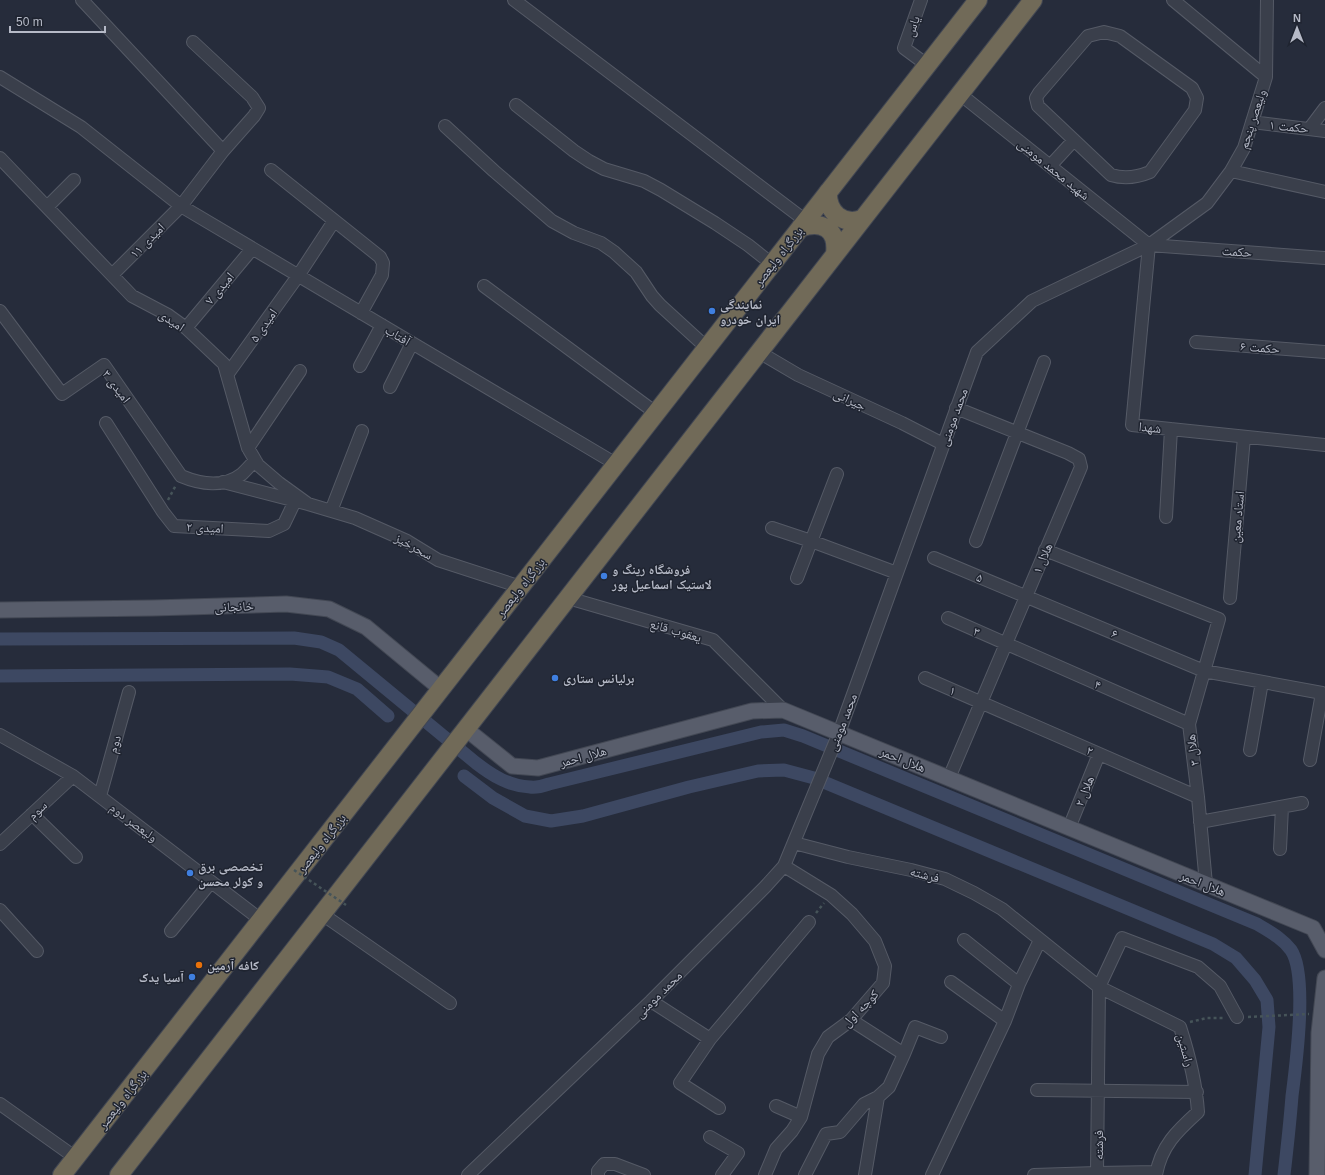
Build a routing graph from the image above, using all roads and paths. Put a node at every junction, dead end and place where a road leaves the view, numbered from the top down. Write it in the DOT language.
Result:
graph roads {
  1 [pos="82,0"];
  2 [pos="514,0"];
  3 [pos="921,0"];
  4 [pos="978,0"];
  5 [pos="1033,0"];
  6 [pos="1173,0"];
  7 [pos="1267,0"];
  8 [pos="193,42"];
  9 [pos="927,65"];
  10 [pos="0,77"];
  11 [pos="1266,78"];
  12 [pos="960,94"];
  13 [pos="516,105"];
  14 [pos="1325,108"];
  15 [pos="1252,122"];
  16 [pos="445,126"];
  17 [pos="1310,128"];
  18 [pos="1325,131"];
  19 [pos="1074,140"];
  20 [pos="223,151"];
  21 [pos="0,158"];
  22 [pos="1050,166"];
  23 [pos="271,170"];
  24 [pos="1231,171"];
  25 [pos="74,180"];
  26 [pos="828,192"];
  27 [pos="1325,192"];
  28 [pos="181,206"];
  29 [pos="47,207"];
  30 [pos="862,219"];
  31 [pos="334,221"];
  32 [pos="803,224"];
  33 [pos="1149,245"];
  34 [pos="252,249"];
  35 [pos="835,254"];
  36 [pos="1325,258"];
  37 [pos="772,264"];
  38 [pos="112,275"];
  39 [pos="298,276"];
  40 [pos="484,286"];
  41 [pos="0,311"];
  42 [pos="361,313"];
  43 [pos="382,325"];
  44 [pos="186,328"];
  45 [pos="1196,342"];
  46 [pos="412,343"];
  47 [pos="707,348"];
  48 [pos="759,352"];
  49 [pos="1325,352"];
  50 [pos="1044,362"];
  51 [pos="360,366"];
  52 [pos="300,371"];
  53 [pos="227,375"];
  54 [pos="390,388"];
  55 [pos="956,408"];
  56 [pos="656,413"];
  57 [pos="106,423"];
  58 [pos="1171,430"];
  59 [pos="362,431"];
  60 [pos="1018,433"];
  61 [pos="1244,437"];
  62 [pos="943,444"];
  63 [pos="1325,446"];
  64 [pos="248,448"];
  65 [pos="255,460"];
  66 [pos="616,464"];
  67 [pos="837,474"];
  68 [pos="181,476"];
  69 [pos="223,482"];
  70 [pos="295,501"];
  71 [pos="308,504"];
  72 [pos="331,511"];
  73 [pos="163,512"];
  74 [pos="1166,517"];
  75 [pos="772,528"];
  76 [pos="812,541"];
  77 [pos="976,541"];
  78 [pos="1045,550"];
  79 [pos="934,558"];
  80 [pos="897,573"];
  81 [pos="797,578"];
  82 [pos="521,586"];
  83 [pos="1026,596"];
  84 [pos="568,598"];
  85 [pos="1230,598"];
  86 [pos="0,610"];
  87 [pos="948,618"];
  88 [pos="1006,644"];
  89 [pos="1204,671"];
  90 [pos="925,678"];
  91 [pos="1262,682"];
  92 [pos="441,689"];
  93 [pos="129,692"];
  94 [pos="981,703"];
  95 [pos="783,710"];
  96 [pos="1189,724"];
  97 [pos="466,729"];
  98 [pos="0,735"];
  99 [pos="837,737"];
  100 [pos="1250,750"];
  101 [pos="1099,754"];
  102 [pos="1310,760"];
  103 [pos="73,776"];
  104 [pos="949,778"];
  105 [pos="100,796"];
  106 [pos="1198,797"];
  107 [pos="1302,803"];
  108 [pos="1282,807"];
  109 [pos="32,814"];
  110 [pos="1200,822"];
  111 [pos="1069,828"];
  112 [pos="794,843"];
  113 [pos="0,844"];
  114 [pos="1280,849"];
  115 [pos="76,857"];
  116 [pos="784,866"];
  117 [pos="294,870"];
  118 [pos="211,882"];
  119 [pos="1206,884"];
  120 [pos="831,895"];
  121 [pos="346,905"];
  122 [pos="0,910"];
  123 [pos="322,914"];
  124 [pos="261,920"];
  125 [pos="809,922"];
  126 [pos="171,931"];
  127 [pos="964,940"];
  128 [pos="1040,940"];
  129 [pos="1325,950"];
  130 [pos="37,951"];
  131 [pos="1325,978"];
  132 [pos="950,982"];
  133 [pos="1020,984"];
  134 [pos="1099,987"];
  135 [pos="651,1001"];
  136 [pos="450,1003"];
  137 [pos="1318,1014"];
  138 [pos="1237,1017"];
  139 [pos="851,1020"];
  140 [pos="1006,1021"];
  141 [pos="1180,1027"];
  142 [pos="941,1037"];
  143 [pos="710,1039"];
  144 [pos="904,1054"];
  145 [pos="1037,1090"];
  146 [pos="1098,1091"];
  147 [pos="1197,1092"];
  148 [pos="878,1097"];
  149 [pos="0,1104"];
  150 [pos="776,1106"];
  151 [pos="719,1108"];
  152 [pos="801,1117"];
  153 [pos="710,1137"];
  154 [pos="76,1158"];
  155 [pos="601,1170"];
  156 [pos="1320,1171"];
  157 [pos="1097,1173"];
  158 [pos="1156,1173"];
  159 [pos="62,1175"];
  160 [pos="119,1175"];
  161 [pos="468,1175"];
  162 [pos="644,1175"];
  163 [pos="722,1175"];
  164 [pos="765,1175"];
  165 [pos="805,1175"];
  166 [pos="865,1175"];
  167 [pos="932,1175"];
  168 [pos="1034,1175"];
  1 -- 20 [label="street"];
  2 -- 32 [label="street"];
  3 -- 9 [label="street, یاس"];
  4 -- 9 [label="highway, بزرگراه ولیعصر"];
  5 -- 12 [label="highway"];
  6 -- 11 [label="street"];
  7 -- 11 [label="street, ولیعصر پنجم"];
  8 -- 20 [label="street, امیدی ۱۱"];
  9 -- 26 [label="highway, بزرگراه ولیعصر"];
  10 -- 28 [label="street, آفتاب"];
  11 -- 15 [label="street, ولیعصر پنجم"];
  12 -- 22 [label="street, شهید محمد مومنی"];
  12 -- 30 [label="highway"];
  13 -- 37 [label="street"];
  14 -- 17 [label="street"];
  15 -- 17 [label="street, حکمت ۱"];
  15 -- 24 [label="street, ولیعصر پنجم"];
  16 -- 47 [label="street"];
  17 -- 18 [label="street, حکمت ۱"];
  19 -- 19 [label="street"];
  19 -- 22 [label="street"];
  20 -- 28 [label="street, امیدی ۱۱"];
  21 -- 29 [label="street, امیدی"];
  22 -- 33 [label="street, شهید محمد مومنی"];
  23 -- 31 [label="street"];
  24 -- 27 [label="street"];
  24 -- 33 [label="street, ولیعصر پنجم"];
  25 -- 29 [label="street"];
  26 -- 30 [label="highway"];
  26 -- 32 [label="highway, بزرگراه ولیعصر"];
  28 -- 34 [label="street, آفتاب"];
  28 -- 38 [label="street, امیدی ۱۱"];
  29 -- 38 [label="street, امیدی"];
  30 -- 35 [label="highway"];
  31 -- 39 [label="street, امیدی ۵"];
  31 -- 42 [label="street"];
  32 -- 35 [label="highway"];
  32 -- 37 [label="highway, بزرگراه ولیعصر"];
  33 -- 36 [label="street, حکمت"];
  33 -- 55 [label="street, محمد مومنی"];
  33 -- 58 [label="street, شهدا"];
  34 -- 39 [label="street, آفتاب"];
  34 -- 44 [label="street, امیدی ۷"];
  35 -- 48 [label="highway"];
  37 -- 47 [label="highway, بزرگراه ولیعصر"];
  38 -- 44 [label="street, امیدی"];
  39 -- 42 [label="street, آفتاب"];
  39 -- 53 [label="street, امیدی ۵"];
  40 -- 56 [label="street"];
  41 -- 68 [label="street, امیدی ۳"];
  42 -- 43 [label="street, آفتاب"];
  43 -- 46 [label="street, آفتاب"];
  43 -- 51 [label="street"];
  44 -- 53 [label="street, امیدی"];
  45 -- 49 [label="street, حکمت ۶"];
  46 -- 54 [label="street"];
  46 -- 66 [label="street, آفتاب"];
  47 -- 56 [label="highway, بزرگراه ولیعصر"];
  48 -- 62 [label="street, جیرانی"];
  48 -- 84 [label="highway"];
  50 -- 60 [label="street"];
  52 -- 64 [label="street"];
  53 -- 64 [label="street, امیدی"];
  55 -- 60 [label="street, هلال ۱"];
  55 -- 62 [label="street, محمد مومنی"];
  56 -- 66 [label="highway, بزرگراه ولیعصر"];
  57 -- 73 [label="street, امیدی ۲"];
  58 -- 61 [label="street, شهدا"];
  58 -- 74 [label="street"];
  59 -- 72 [label="street"];
  60 -- 77 [label="street"];
  60 -- 78 [label="street, هلال ۱"];
  61 -- 63 [label="street, شهدا"];
  61 -- 85 [label="street, استاد معین"];
  62 -- 80 [label="street, محمد مومنی"];
  64 -- 65 [label="street, امیدی"];
  65 -- 69 [label="street"];
  65 -- 71 [label="street, امیدی"];
  66 -- 82 [label="highway, بزرگراه ولیعصر"];
  67 -- 76 [label="street"];
  68 -- 69 [label="street"];
  68 -- 73 [label="path"];
  69 -- 70 [label="street"];
  70 -- 71 [label="street"];
  70 -- 73 [label="street, امیدی ۲"];
  71 -- 72 [label="street, سحرخیز"];
  72 -- 82 [label="street, سحرخیز"];
  75 -- 76 [label="street"];
  76 -- 80 [label="street"];
  76 -- 81 [label="street"];
  78 -- 83 [label="street, هلال ۱"];
  78 -- 89 [label="street, هلال ۳"];
  79 -- 83 [label="street, ۵"];
  80 -- 99 [label="street, محمد مومنی"];
  82 -- 92 [label="highway, بزرگراه ولیعصر"];
  83 -- 88 [label="street, هلال ۱"];
  83 -- 89 [label="street, ۶"];
  84 -- 95 [label="street, یعقوب قانع"];
  84 -- 97 [label="highway"];
  86 -- 92 [label="main road, خانجانی"];
  87 -- 88 [label="street, ۳"];
  88 -- 94 [label="street, هلال ۱"];
  88 -- 96 [label="street, ۴"];
  89 -- 91 [label="street, ۶"];
  89 -- 96 [label="street, هلال ۳"];
  90 -- 94 [label="street, ۱"];
  91 -- 100 [label="street"];
  91 -- 102 [label="street, ۶"];
  92 -- 124 [label="highway, بزرگراه ولیعصر"];
  93 -- 105 [label="street, دوم"];
  94 -- 101 [label="street, ۲"];
  94 -- 104 [label="street, هلال ۱"];
  95 -- 97 [label="main road, هلال احمر"];
  95 -- 99 [label="main road, هلال احمر"];
  96 -- 106 [label="street, هلال ۳"];
  97 -- 123 [label="highway"];
  98 -- 103 [label="street, ولیعصر دوم"];
  99 -- 104 [label="main road, هلال احمر"];
  99 -- 112 [label="street, محمد مومنی"];
  101 -- 106 [label="street, ۲"];
  101 -- 111 [label="street, هلال ۲"];
  103 -- 105 [label="street, ولیعصر دوم"];
  103 -- 109 [label="street, سوم"];
  104 -- 111 [label="main road, هلال احمر"];
  105 -- 118 [label="street, ولیعصر دوم"];
  106 -- 110 [label="street, هلال ۳"];
  107 -- 108 [label="street"];
  108 -- 110 [label="street"];
  108 -- 114 [label="street"];
  109 -- 113 [label="street, سوم"];
  109 -- 115 [label="street"];
  110 -- 119 [label="street, هلال ۳"];
  111 -- 119 [label="main road, هلال احمر"];
  112 -- 116 [label="street, محمد مومنی"];
  112 -- 128 [label="street, فرشته"];
  116 -- 120 [label="street, کوچه اول"];
  116 -- 135 [label="street, محمد مومنی"];
  117 -- 121 [label="path, bridge"];
  118 -- 124 [label="street, ولیعصر دوم"];
  118 -- 126 [label="street"];
  119 -- 129 [label="main road, هلال احمر"];
  120 -- 125 [label="path"];
  120 -- 139 [label="street, کوچه اول"];
  122 -- 130 [label="street"];
  123 -- 136 [label="street"];
  123 -- 160 [label="highway"];
  124 -- 154 [label="highway, بزرگراه ولیعصر"];
  125 -- 143 [label="street"];
  127 -- 133 [label="street"];
  128 -- 133 [label="street"];
  128 -- 134 [label="street, راستین"];
  131 -- 137 [label="main road"];
  132 -- 140 [label="street"];
  133 -- 140 [label="street"];
  134 -- 138 [label="street"];
  134 -- 141 [label="street, راستین"];
  134 -- 146 [label="street, فرشته"];
  135 -- 143 [label="street"];
  135 -- 161 [label="street, محمد مومنی"];
  137 -- 138 [label="path"];
  137 -- 156 [label="main road"];
  138 -- 141 [label="path"];
  139 -- 144 [label="street"];
  139 -- 152 [label="street, کوچه اول"];
  140 -- 167 [label="street"];
  141 -- 147 [label="street, راستین"];
  142 -- 144 [label="street"];
  143 -- 151 [label="street"];
  144 -- 148 [label="street"];
  145 -- 146 [label="street"];
  146 -- 147 [label="street"];
  146 -- 157 [label="street, فرشته"];
  147 -- 158 [label="street, راستین"];
  148 -- 165 [label="street"];
  148 -- 166 [label="street"];
  149 -- 154 [label="street"];
  150 -- 152 [label="street"];
  152 -- 164 [label="street, کوچه اول"];
  153 -- 163 [label="street"];
  154 -- 159 [label="highway, بزرگراه ولیعصر"];
  155 -- 162 [label="street"];
  157 -- 158 [label="street, فرشته"];
  157 -- 168 [label="street"];
}
